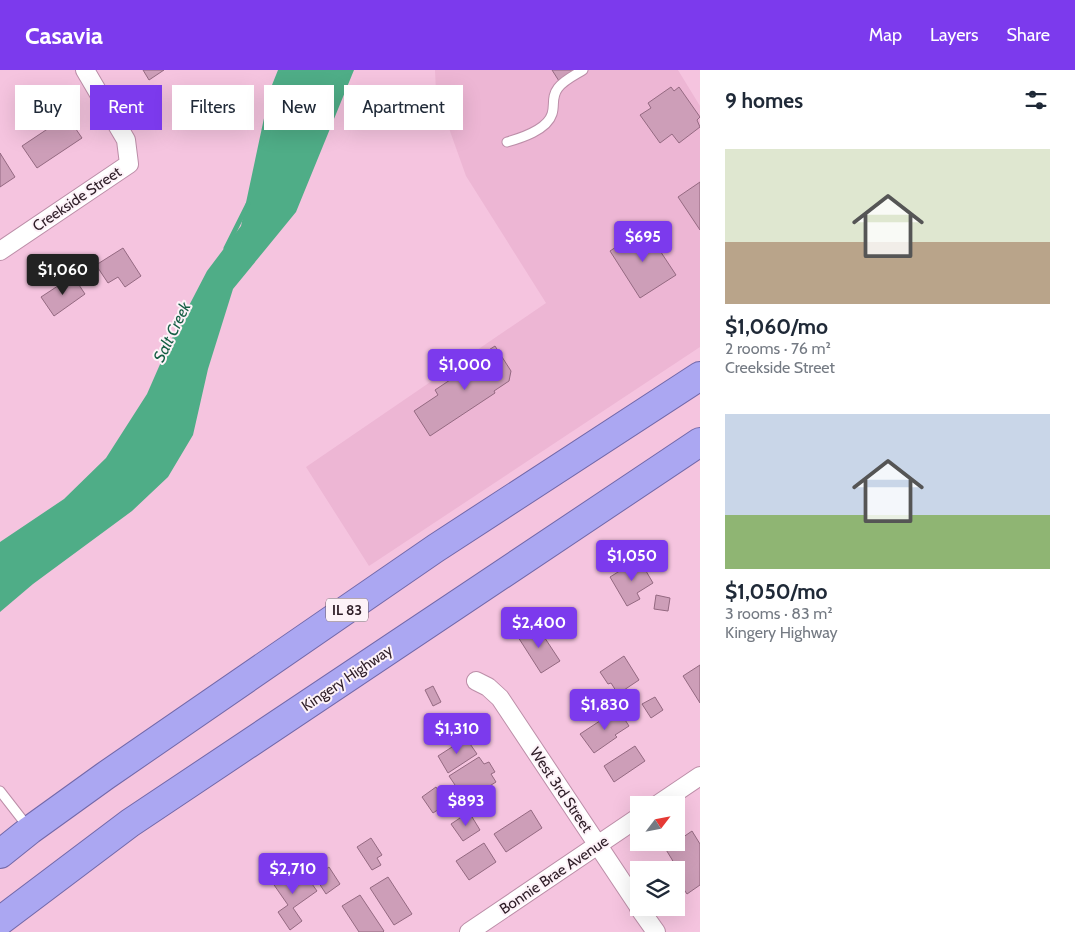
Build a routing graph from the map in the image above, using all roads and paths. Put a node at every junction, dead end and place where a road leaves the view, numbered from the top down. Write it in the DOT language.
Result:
graph roads {
  1 [pos="85,70"];
  2 [pos="583,70"];
  3 [pos="507,142"];
  4 [pos="0,251"];
  5 [pos="700,376"];
  6 [pos="700,442"];
  7 [pos="476,681"];
  8 [pos="700,776"];
  9 [pos="0,791"];
  10 [pos="670,796"];
  11 [pos="630,823"];
  12 [pos="30,830"];
  13 [pos="598,846"];
  14 [pos="0,854"];
  15 [pos="630,894"];
  16 [pos="645,916"];
  17 [pos="0,921"];
  18 [pos="469,932"];
  19 [pos="656,932"];
  1 -- 4 [label="street, Creekside Street"];
  2 -- 3 [label="lane"];
  5 -- 12 [label="highway, IL 83"];
  6 -- 17 [label="highway, Kingery Highway"];
  7 -- 13 [label="street, West 3rd Street"];
  8 -- 10 [label="street"];
  9 -- 12 [label="lane"];
  11 -- 13 [label="street, Bonnie Brae Avenue"];
  12 -- 14 [label="highway, IL 83"];
  13 -- 15 [label="street, West 3rd Street"];
  13 -- 18 [label="street, Bonnie Brae Avenue"];
  16 -- 19 [label="street, West 3rd Street"];
}
